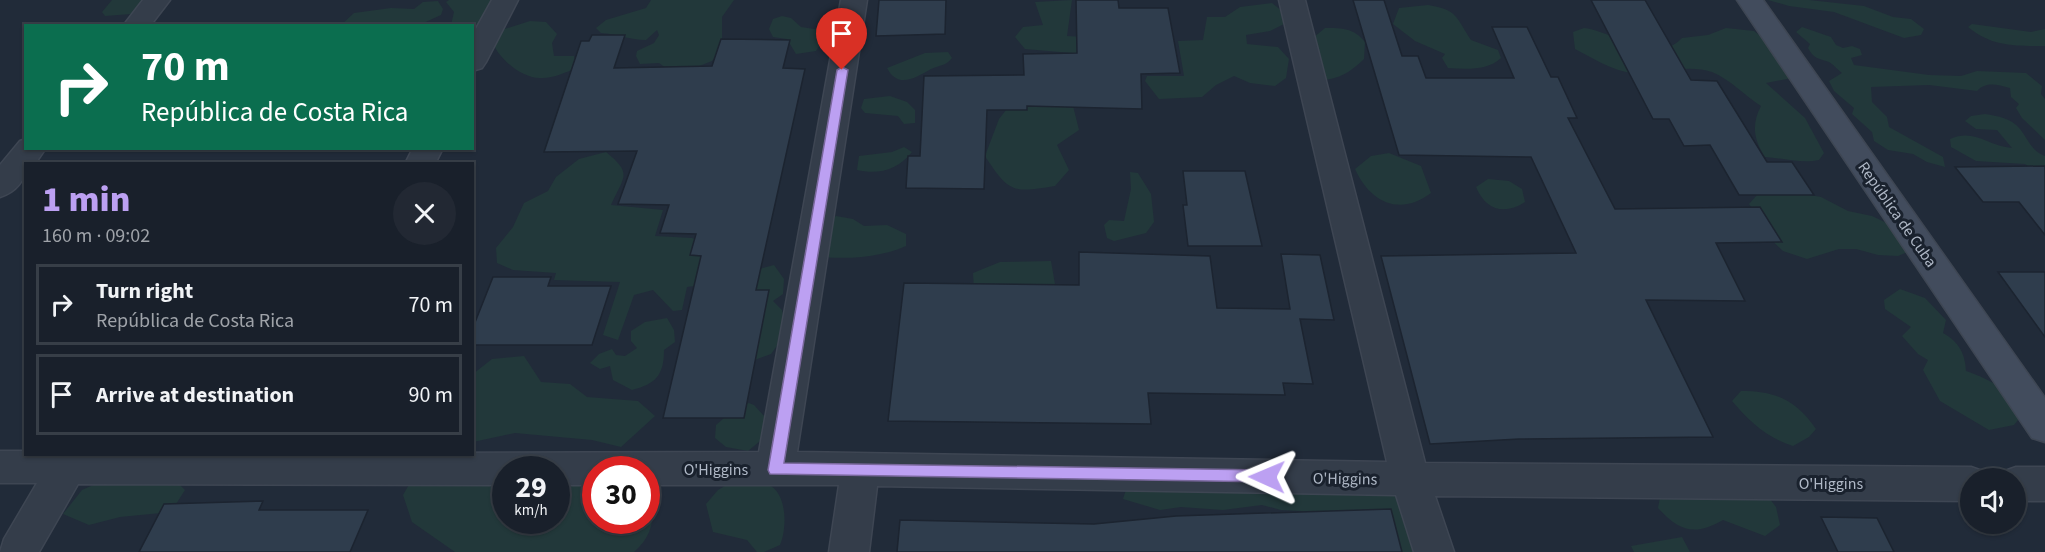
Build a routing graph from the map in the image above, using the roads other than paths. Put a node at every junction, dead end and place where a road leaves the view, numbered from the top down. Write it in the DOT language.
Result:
graph roads {
  1 [pos="158,0"];
  2 [pos="505,0"];
  3 [pos="854,0"];
  4 [pos="1292,0"];
  5 [pos="1750,0"];
  6 [pos="138,24"];
  7 [pos="474,58"];
  8 [pos="30,150"];
  9 [pos="0,186"];
  10 [pos="2045,427"];
  11 [pos="266,461"];
  12 [pos="0,466"];
  13 [pos="67,467"];
  14 [pos="860,469"];
  15 [pos="775,470"];
  16 [pos="1410,479"];
  17 [pos="1960,484"];
  18 [pos="2026,484"];
  19 [pos="2045,484"];
  20 [pos="18,552"];
  21 [pos="849,552"];
  22 [pos="1434,552"];
  1 -- 6 [label="street"];
  2 -- 7 [label="street"];
  3 -- 15 [label="street"];
  4 -- 16 [label="street"];
  5 -- 10 [label="main road, República de Cuba"];
  8 -- 9 [label="street"];
  11 -- 13 [label="street, O'Higgins"];
  11 -- 15 [label="street, O'Higgins"];
  12 -- 13 [label="street, O'Higgins"];
  13 -- 20 [label="street"];
  14 -- 15 [label="street, O'Higgins"];
  14 -- 16 [label="street, O'Higgins"];
  14 -- 21 [label="street"];
  16 -- 17 [label="street, O'Higgins"];
  16 -- 22 [label="street"];
  18 -- 19 [label="street"];
}
